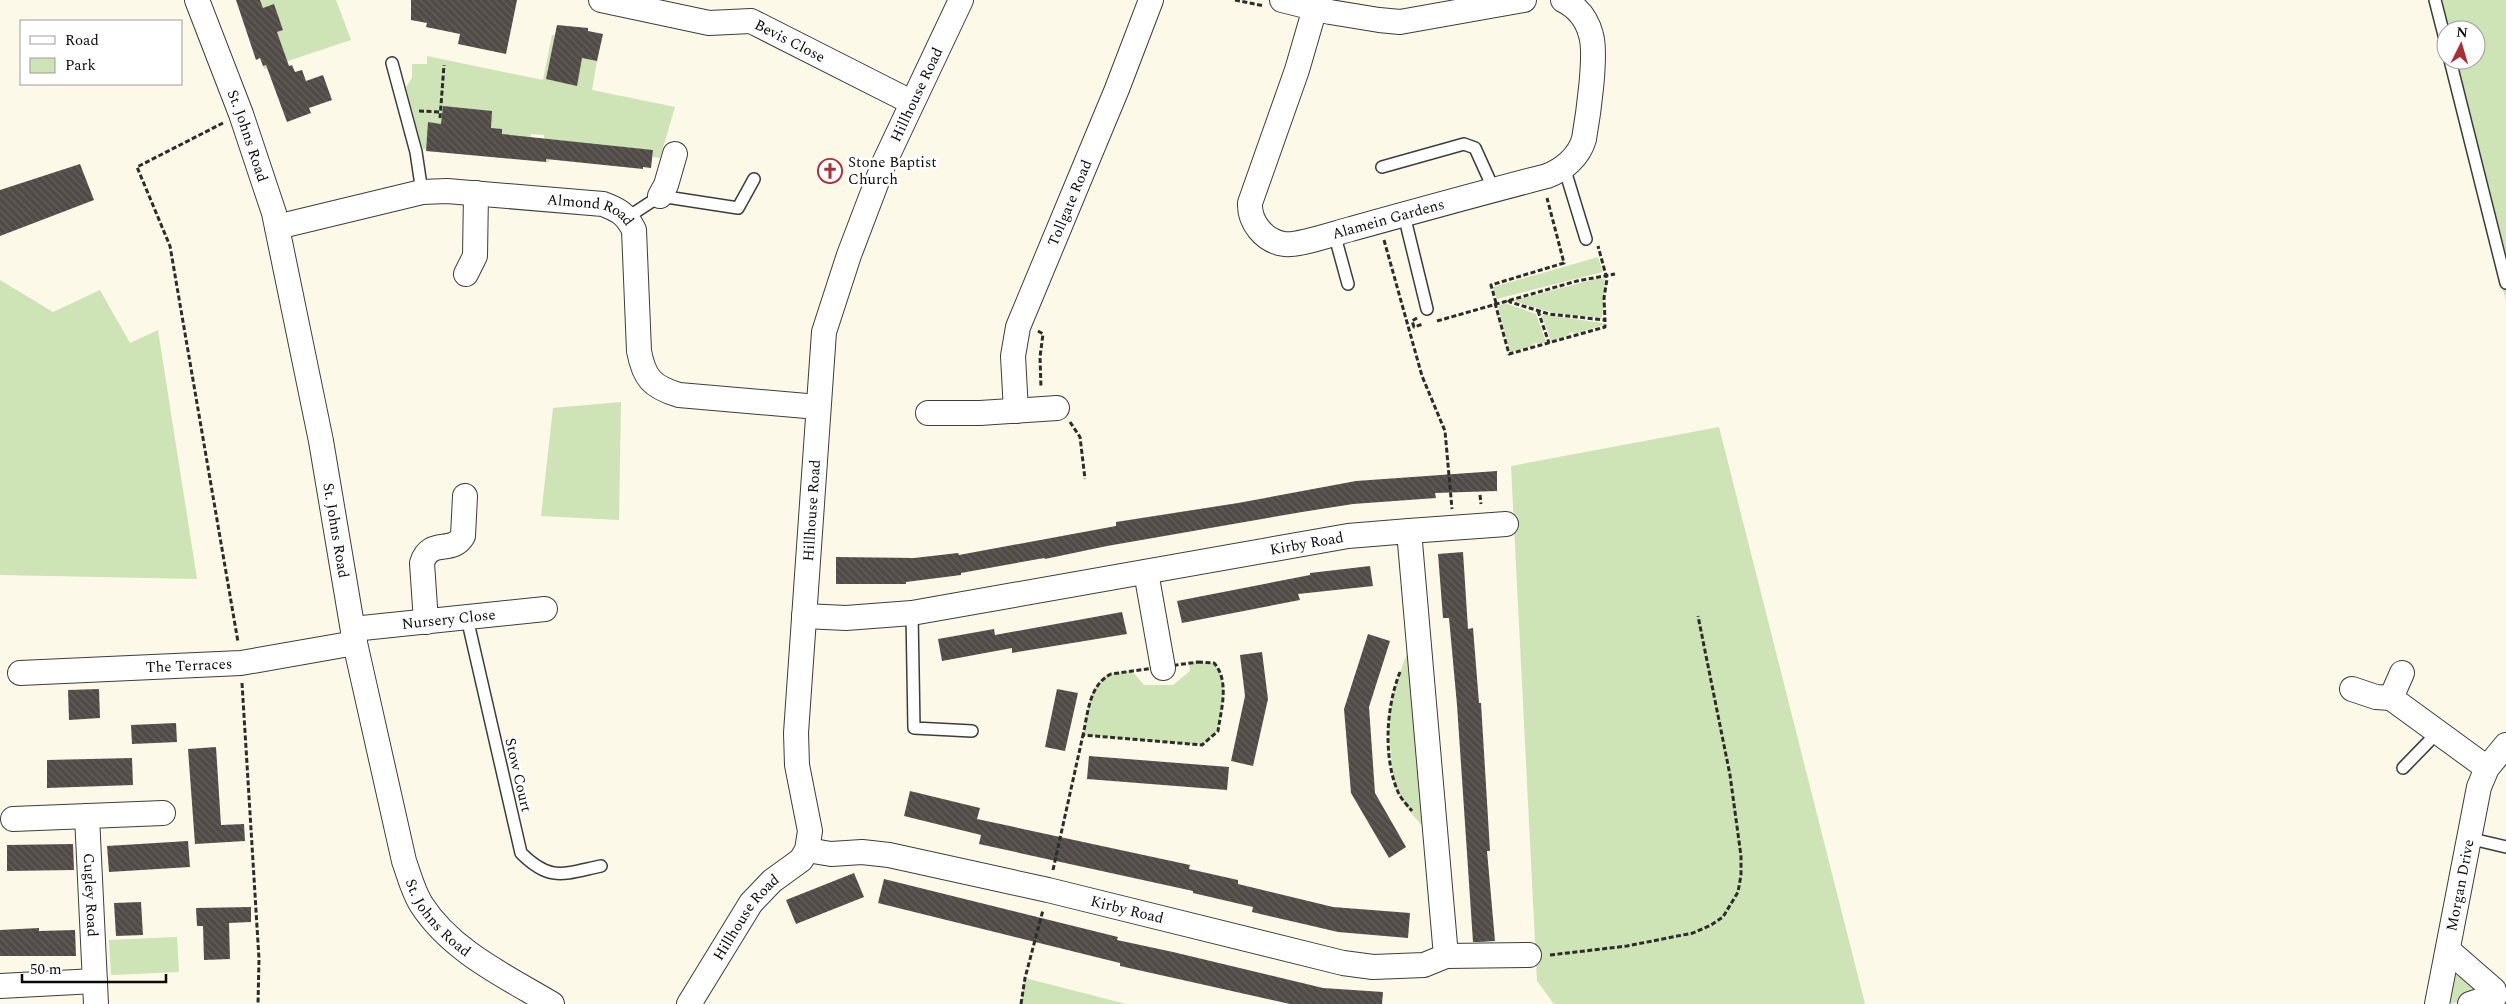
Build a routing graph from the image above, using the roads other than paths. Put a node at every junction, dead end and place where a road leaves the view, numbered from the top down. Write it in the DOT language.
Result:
graph roads {
  1 [pos="197,0"];
  2 [pos="601,0"];
  3 [pos="962,0"];
  4 [pos="1151,0"];
  5 [pos="1524,0"];
  6 [pos="2435,0"];
  7 [pos="1569,1"];
  8 [pos="1275,4"];
  9 [pos="1472,4"];
  10 [pos="1315,8"];
  11 [pos="2440,20"];
  12 [pos="392,63"];
  13 [pos="2453,70"];
  14 [pos="911,102"];
  15 [pos="675,154"];
  16 [pos="1564,166"];
  17 [pos="1382,167"];
  18 [pos="754,179"];
  19 [pos="1494,190"];
  20 [pos="422,192"];
  21 [pos="476,193"];
  22 [pos="660,196"];
  23 [pos="628,217"];
  24 [pos="1405,220"];
  25 [pos="276,227"];
  26 [pos="1334,233"];
  27 [pos="1586,239"];
  28 [pos="466,274"];
  29 [pos="2506,282"];
  30 [pos="1348,284"];
  31 [pos="1427,309"];
  32 [pos="818,407"];
  33 [pos="1016,411"];
  34 [pos="928,413"];
  35 [pos="1061,414"];
  36 [pos="465,496"];
  37 [pos="1506,524"];
  38 [pos="1410,531"];
  39 [pos="1146,572"];
  40 [pos="545,609"];
  41 [pos="912,614"];
  42 [pos="804,616"];
  43 [pos="467,618"];
  44 [pos="426,622"];
  45 [pos="354,636"];
  46 [pos="1164,668"];
  47 [pos="2402,673"];
  48 [pos="20,674"];
  49 [pos="2352,689"];
  50 [pos="2391,698"];
  51 [pos="972,731"];
  52 [pos="2437,733"];
  53 [pos="2506,745"];
  54 [pos="2403,768"];
  55 [pos="2487,768"];
  56 [pos="163,813"];
  57 [pos="87,816"];
  58 [pos="13,818"];
  59 [pos="2468,838"];
  60 [pos="2506,848"];
  61 [pos="808,850"];
  62 [pos="601,866"];
  63 [pos="2448,950"];
  64 [pos="1530,955"];
  65 [pos="1446,956"];
  66 [pos="0,986"];
  67 [pos="95,993"];
  68 [pos="2501,995"];
  69 [pos="552,1004"];
  70 [pos="689,1004"];
  71 [pos="2437,1004"];
  72 [pos="2470,1004"];
  1 -- 25 [label="street, St. Johns Road"];
  2 -- 14 [label="street, Bevis Close"];
  3 -- 14 [label="street, Hillhouse Road"];
  4 -- 33 [label="street, Tollgate Road"];
  5 -- 9 [label="street"];
  6 -- 11 [label="lane"];
  7 -- 16 [label="street, Alamein Gardens"];
  8 -- 10 [label="street"];
  9 -- 10 [label="street"];
  10 -- 26 [label="street, Alamein Gardens"];
  12 -- 20 [label="lane"];
  13 -- 29 [label="lane"];
  14 -- 32 [label="street, Hillhouse Road"];
  15 -- 22 [label="street"];
  16 -- 19 [label="street, Alamein Gardens"];
  16 -- 27 [label="lane"];
  17 -- 19 [label="lane"];
  18 -- 22 [label="lane"];
  19 -- 24 [label="street, Alamein Gardens"];
  20 -- 21 [label="street, Almond Road"];
  20 -- 25 [label="street, Almond Road"];
  21 -- 23 [label="street, Almond Road"];
  21 -- 28 [label="street"];
  22 -- 23 [label="lane"];
  23 -- 32 [label="street, Almond Road"];
  24 -- 26 [label="street, Alamein Gardens"];
  24 -- 31 [label="lane"];
  25 -- 45 [label="street, St. Johns Road"];
  26 -- 30 [label="lane"];
  32 -- 42 [label="street, Hillhouse Road"];
  33 -- 34 [label="street"];
  33 -- 35 [label="street"];
  36 -- 44 [label="street"];
  37 -- 38 [label="street, Kirby Road"];
  38 -- 39 [label="street, Kirby Road"];
  38 -- 65 [label="street"];
  39 -- 41 [label="street, Kirby Road"];
  39 -- 46 [label="street"];
  40 -- 43 [label="street, Nursery Close"];
  41 -- 42 [label="street, Kirby Road"];
  41 -- 51 [label="lane"];
  42 -- 61 [label="street, Hillhouse Road"];
  43 -- 44 [label="street, Nursery Close"];
  43 -- 62 [label="lane, Stow Court"];
  44 -- 45 [label="street, Nursery Close"];
  45 -- 48 [label="street, The Terraces"];
  45 -- 69 [label="street, St. Johns Road"];
  47 -- 50 [label="street"];
  49 -- 50 [label="street"];
  50 -- 52 [label="street"];
  52 -- 54 [label="lane"];
  52 -- 55 [label="street"];
  53 -- 55 [label="street, Morgan Drive"];
  55 -- 59 [label="street, Morgan Drive"];
  56 -- 57 [label="street"];
  57 -- 58 [label="street"];
  57 -- 67 [label="street, Cugley Road"];
  59 -- 60 [label="lane"];
  59 -- 63 [label="street, Morgan Drive"];
  61 -- 65 [label="street, Kirby Road"];
  61 -- 70 [label="street, Hillhouse Road"];
  63 -- 68 [label="street"];
  63 -- 71 [label="street, Morgan Drive"];
  64 -- 65 [label="street, Kirby Road"];
  66 -- 67 [label="street"];
  68 -- 72 [label="street"];
}
